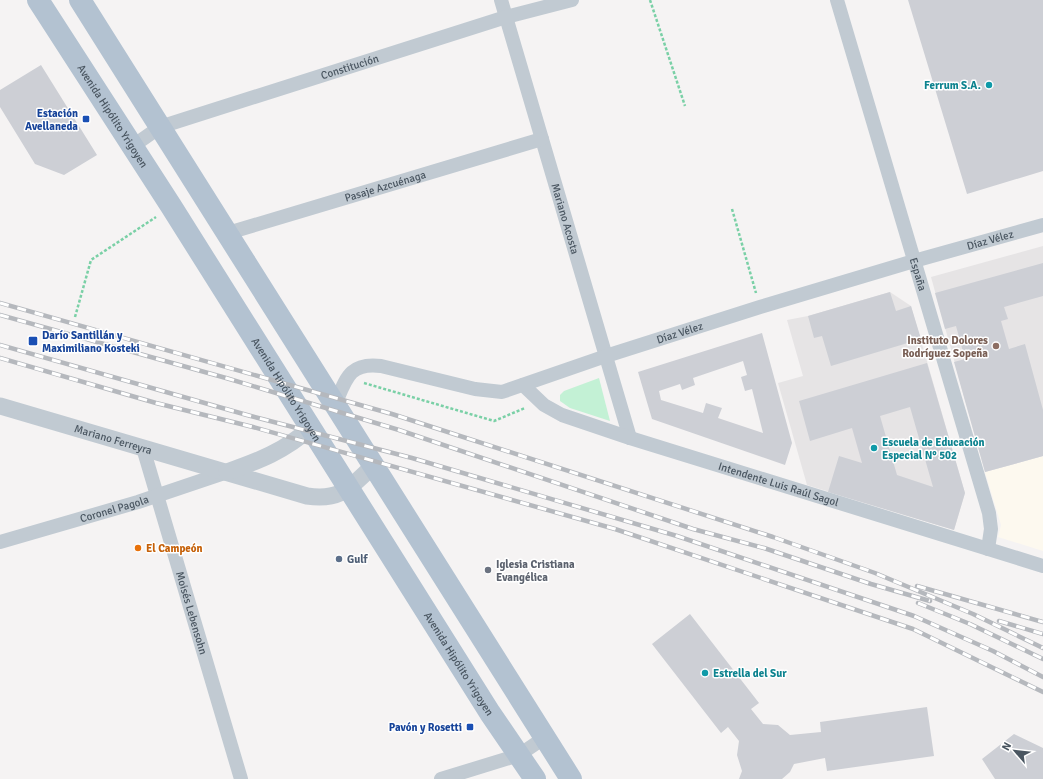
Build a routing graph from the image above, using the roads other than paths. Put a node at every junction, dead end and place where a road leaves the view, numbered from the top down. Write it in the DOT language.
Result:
graph roads {
  1 [pos="38,0"];
  2 [pos="80,0"];
  3 [pos="501,0"];
  4 [pos="572,0"];
  5 [pos="837,0"];
  6 [pos="506,17"];
  7 [pos="160,128"];
  8 [pos="542,138"];
  9 [pos="133,146"];
  10 [pos="1043,225"];
  11 [pos="228,233"];
  12 [pos="914,261"];
  13 [pos="606,356"];
  14 [pos="523,385"];
  15 [pos="335,404"];
  16 [pos="0,406"];
  17 [pos="310,428"];
  18 [pos="630,438"];
  19 [pos="143,448"];
  20 [pos="374,465"];
  21 [pos="227,472"];
  22 [pos="349,489"];
  23 [pos="156,496"];
  24 [pos="0,542"];
  25 [pos="988,549"];
  26 [pos="1043,566"];
  27 [pos="544,738"];
  28 [pos="519,755"];
  29 [pos="241,779"];
  30 [pos="441,779"];
  31 [pos="535,779"];
  32 [pos="570,779"];
  1 -- 9 [label="main road, Avenida Hipólito Yrigoyen"];
  2 -- 7 [label="main road"];
  3 -- 6 [label="street, Mariano Acosta"];
  4 -- 6 [label="street, Constitución"];
  5 -- 12 [label="street, España"];
  6 -- 7 [label="street, Constitución"];
  6 -- 8 [label="street, Mariano Acosta"];
  7 -- 9 [label="street, Constitución"];
  7 -- 11 [label="main road"];
  8 -- 11 [label="street, Pasaje Azcuénaga"];
  8 -- 13 [label="street, Mariano Acosta"];
  9 -- 17 [label="main road, Avenida Hipólito Yrigoyen"];
  10 -- 12 [label="street, Díaz Vélez"];
  11 -- 15 [label="main road"];
  12 -- 13 [label="street, Díaz Vélez"];
  12 -- 25 [label="street, España"];
  13 -- 14 [label="street, Díaz Vélez"];
  13 -- 18 [label="street, Mariano Acosta"];
  14 -- 15 [label="street, Díaz Vélez"];
  14 -- 18 [label="street, Intendente Luis Raúl Sagol"];
  15 -- 20 [label="main road"];
  16 -- 19 [label="street, Mariano Ferreyra"];
  17 -- 21 [label="street"];
  17 -- 22 [label="main road, Avenida Hipólito Yrigoyen"];
  18 -- 25 [label="street, Intendente Luis Raúl Sagol"];
  19 -- 21 [label="street, Mariano Ferreyra"];
  19 -- 23 [label="street, Moisés Lebensohn"];
  20 -- 22 [label="street, Mariano Ferreyra"];
  20 -- 27 [label="main road"];
  21 -- 22 [label="street, Mariano Ferreyra"];
  21 -- 23 [label="street, Coronel Pagola"];
  22 -- 28 [label="main road, Avenida Hipólito Yrigoyen"];
  23 -- 24 [label="street, Coronel Pagola"];
  23 -- 29 [label="street, Moisés Lebensohn"];
  25 -- 26 [label="street, Intendente Luis Raúl Sagol"];
  27 -- 28 [label="street"];
  27 -- 32 [label="main road"];
  28 -- 30 [label="street"];
  28 -- 31 [label="main road, Avenida Hipólito Yrigoyen"];
}
